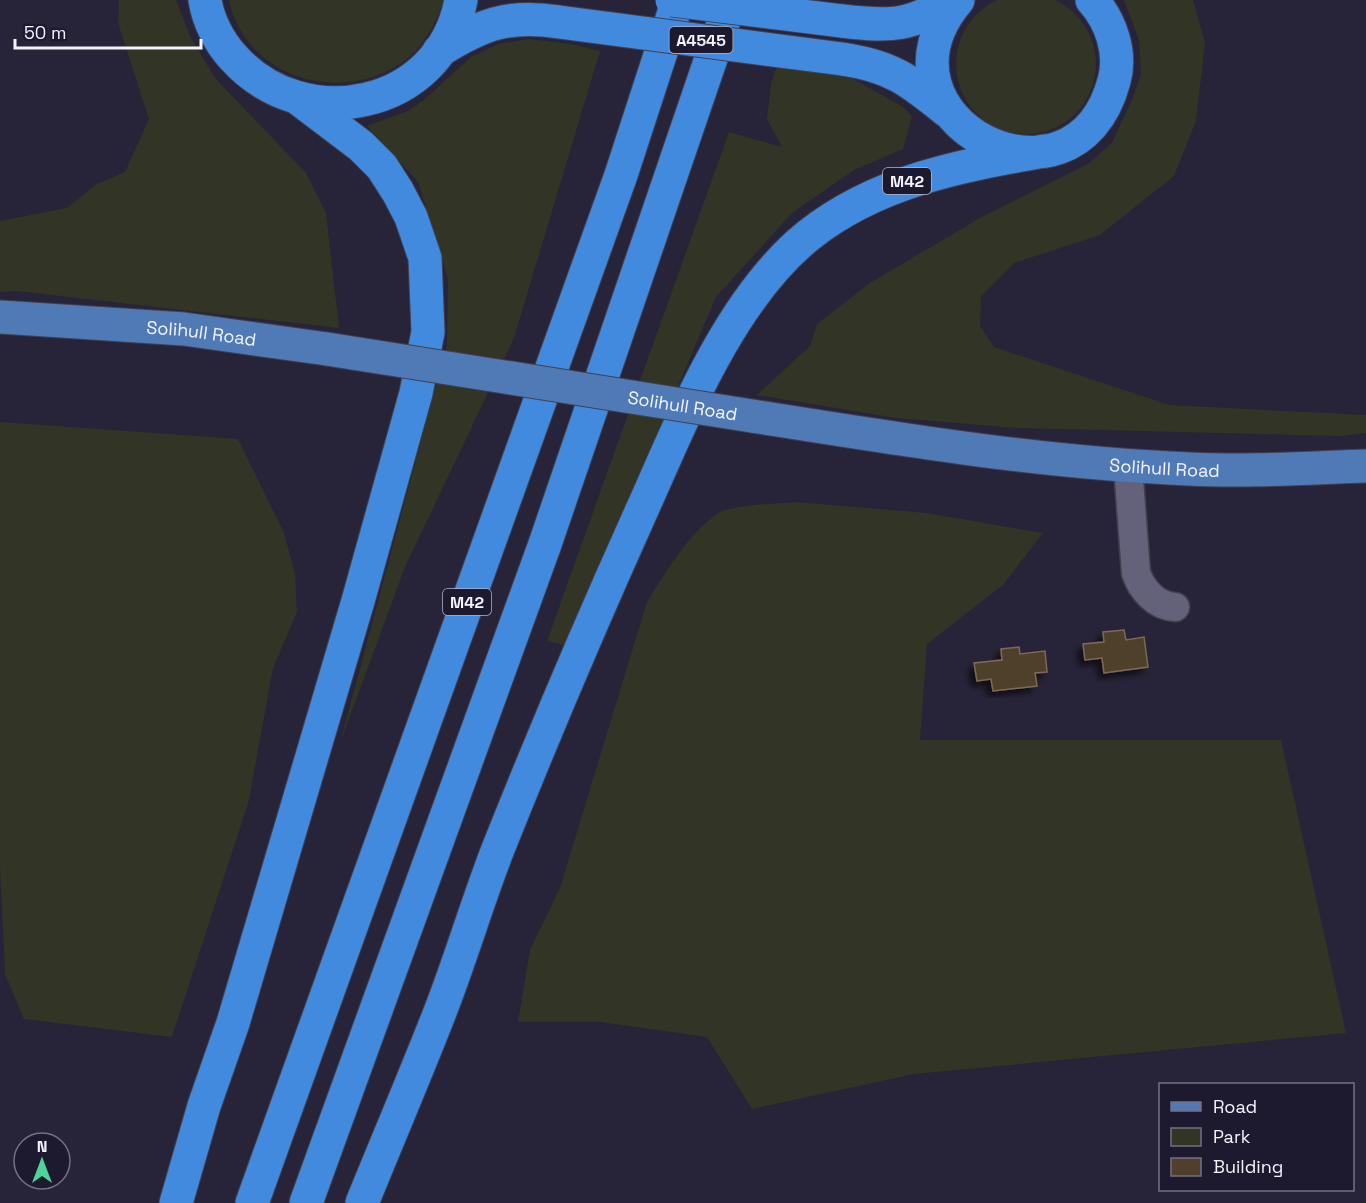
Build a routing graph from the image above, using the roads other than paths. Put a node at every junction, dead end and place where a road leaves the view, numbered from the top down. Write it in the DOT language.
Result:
graph roads {
  1 [pos="205,0"];
  2 [pos="461,0"];
  3 [pos="672,0"];
  4 [pos="678,0"];
  5 [pos="731,0"];
  6 [pos="956,0"];
  7 [pos="1092,0"];
  8 [pos="439,51"];
  9 [pos="299,99"];
  10 [pos="950,114"];
  11 [pos="1044,151"];
  12 [pos="0,317"];
  13 [pos="1128,466"];
  14 [pos="1366,466"];
  15 [pos="1175,607"];
  16 [pos="176,1203"];
  17 [pos="252,1203"];
  18 [pos="306,1203"];
  19 [pos="362,1203"];
  1 -- 9 [label="highway"];
  2 -- 8 [label="highway"];
  3 -- 6 [label="highway, A4545, bridge"];
  4 -- 17 [label="highway, M42"];
  5 -- 18 [label="highway, M42"];
  6 -- 10 [label="highway"];
  7 -- 11 [label="highway"];
  8 -- 9 [label="highway"];
  8 -- 10 [label="highway, A4545, bridge"];
  9 -- 16 [label="highway"];
  10 -- 11 [label="highway"];
  11 -- 19 [label="highway, M42"];
  12 -- 13 [label="main road, Solihull Road, bridge"];
  13 -- 14 [label="main road, Solihull Road"];
  13 -- 15 [label="lane"];
}
